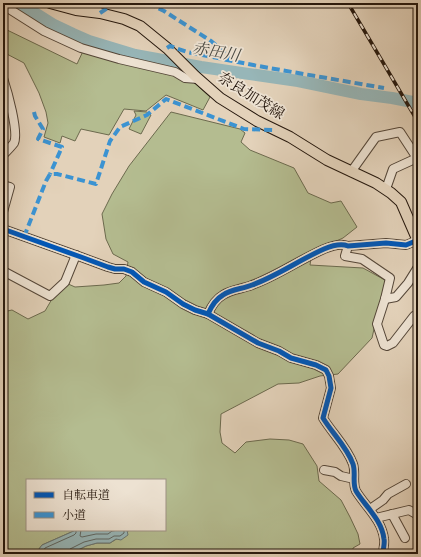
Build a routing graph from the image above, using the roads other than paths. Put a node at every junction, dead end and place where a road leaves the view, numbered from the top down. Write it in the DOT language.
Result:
graph roads {
  1 [pos="50,3"];
  2 [pos="3,5"];
  3 [pos="3,78"];
  4 [pos="196,78"];
  5 [pos="3,155"];
  6 [pos="350,172"];
  7 [pos="3,185"];
  8 [pos="386,189"];
  9 [pos="3,212"];
  10 [pos="3,229"];
  11 [pos="418,241"];
  12 [pos="348,246"];
  13 [pos="76,255"];
  14 [pos="418,267"];
  15 [pos="3,271"];
  16 [pos="386,299"];
  17 [pos="208,314"];
  18 [pos="414,316"];
  19 [pos="324,470"];
  20 [pos="354,479"];
  21 [pos="406,484"];
  22 [pos="370,509"];
  23 [pos="392,514"];
  24 [pos="416,514"];
  25 [pos="376,518"];
  26 [pos="405,538"];
  27 [pos="383,554"];
  1 -- 4 [label="main road, 奈良加茂線"];
  2 -- 4 [label="street"];
  3 -- 5 [label="street"];
  4 -- 6 [label="main road, 奈良加茂線"];
  6 -- 8 [label="main road, 奈良加茂線"];
  6 -- 8 [label="street"];
  7 -- 9 [label="street"];
  8 -- 11 [label="main road, 奈良加茂線"];
  10 -- 13 [label="street"];
  11 -- 12 [label="street"];
  12 -- 16 [label="street"];
  12 -- 17 [label="street"];
  13 -- 15 [label="street"];
  13 -- 17 [label="street"];
  14 -- 16 [label="street"];
  16 -- 18 [label="street"];
  17 -- 20 [label="street"];
  19 -- 20 [label="street"];
  20 -- 22 [label="street"];
  21 -- 22 [label="street"];
  22 -- 25 [label="street"];
  23 -- 24 [label="street"];
  23 -- 25 [label="street"];
  23 -- 26 [label="street"];
  25 -- 27 [label="street"];
}
